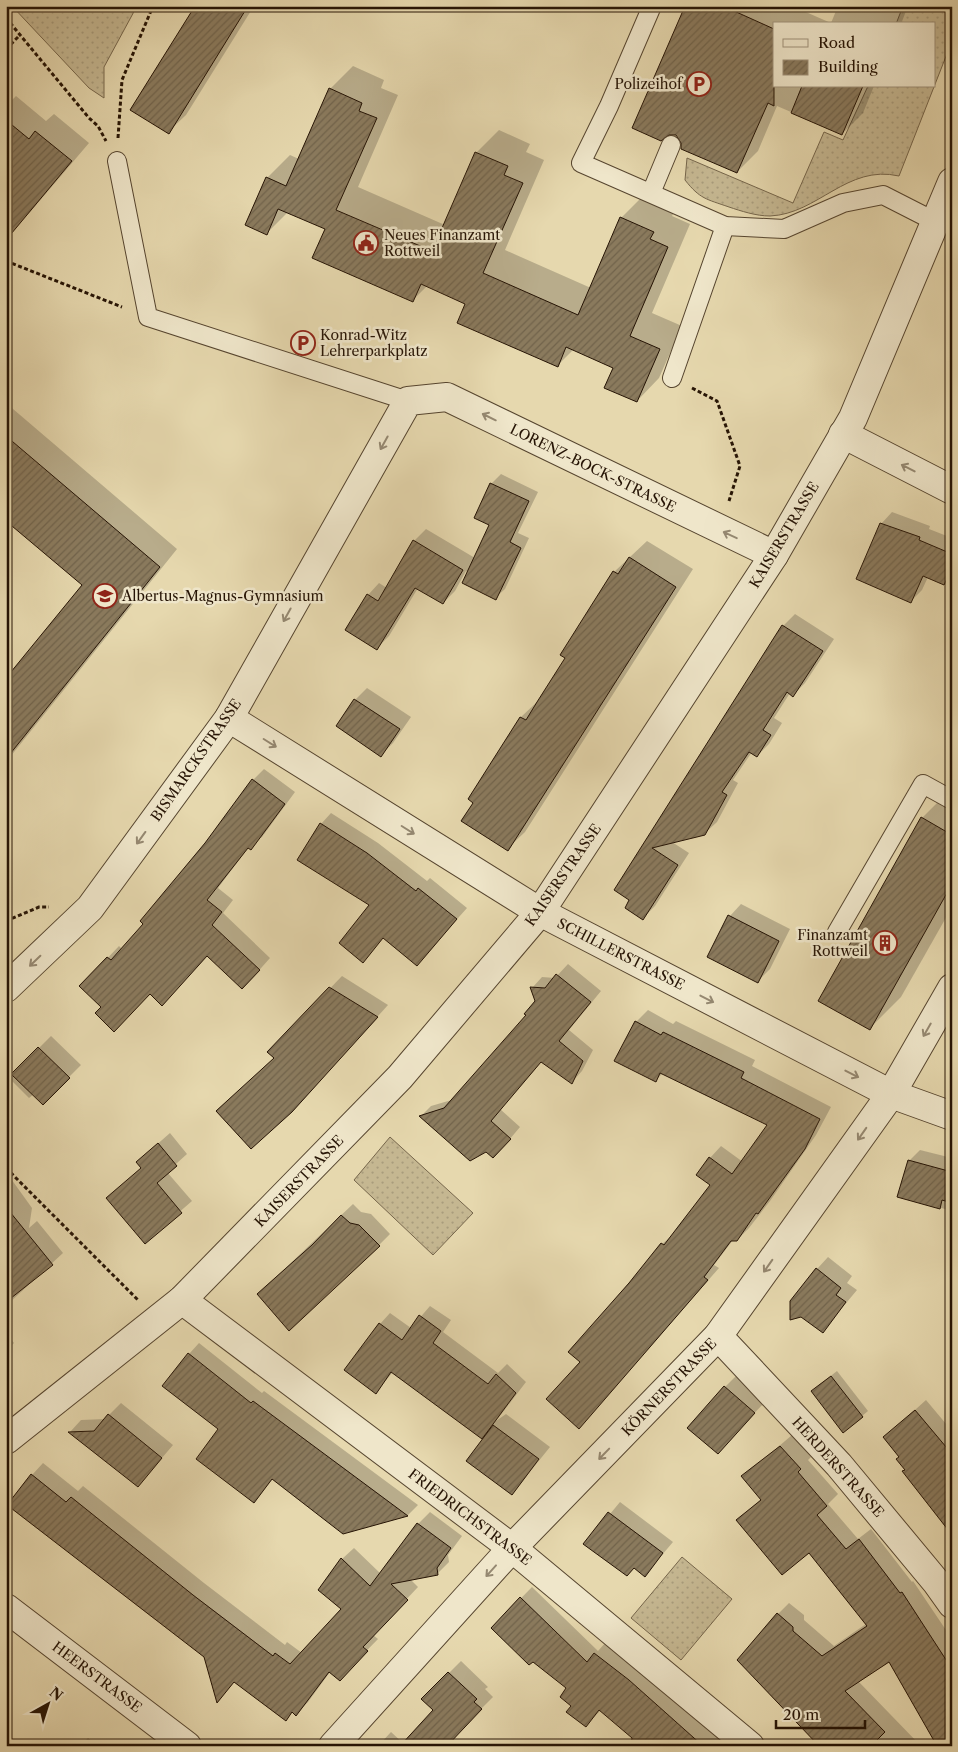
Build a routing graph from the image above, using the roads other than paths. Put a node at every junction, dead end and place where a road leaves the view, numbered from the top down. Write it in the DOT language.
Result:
graph roads {
  1 [pos="652,6"];
  2 [pos="670,144"];
  3 [pos="117,161"];
  4 [pos="952,182"];
  5 [pos="651,193"];
  6 [pos="936,222"];
  7 [pos="726,226"];
  8 [pos="672,378"];
  9 [pos="408,400"];
  10 [pos="843,434"];
  11 [pos="952,490"];
  12 [pos="774,555"];
  13 [pos="229,718"];
  14 [pos="952,800"];
  15 [pos="540,912"];
  16 [pos="837,932"];
  17 [pos="6,988"];
  18 [pos="952,988"];
  19 [pos="891,1094"];
  20 [pos="952,1116"];
  21 [pos="182,1300"];
  22 [pos="718,1336"];
  23 [pos="6,1440"];
  24 [pos="512,1548"];
  25 [pos="952,1604"];
  26 [pos="9,1616"];
  27 [pos="187,1746"];
  28 [pos="333,1746"];
  29 [pos="750,1746"];
  1 -- 5 [label="lane"];
  2 -- 5 [label="lane"];
  3 -- 9 [label="lane"];
  4 -- 6 [label="street, KAISERSTRASSE"];
  5 -- 7 [label="lane"];
  6 -- 7 [label="lane"];
  6 -- 10 [label="street, KAISERSTRASSE"];
  7 -- 8 [label="lane"];
  12 -- 9 [label="street, LORENZ-BOCK-STRASSE, one-way"];
  9 -- 13 [label="street, BISMARCKSTRASSE, one-way"];
  11 -- 10 [label="street, one-way"];
  10 -- 12 [label="street, KAISERSTRASSE"];
  12 -- 15 [label="street, KAISERSTRASSE"];
  13 -- 15 [label="street, SCHILLERSTRASSE, one-way"];
  13 -- 17 [label="street, BISMARCKSTRASSE, one-way"];
  14 -- 16 [label="lane"];
  15 -- 19 [label="street, SCHILLERSTRASSE, one-way"];
  15 -- 21 [label="street, KAISERSTRASSE"];
  18 -- 19 [label="street, KÖRNERSTRASSE, one-way"];
  19 -- 20 [label="street, SCHILLERSTRASSE"];
  19 -- 22 [label="street, KÖRNERSTRASSE, one-way"];
  21 -- 23 [label="street, KAISERSTRASSE"];
  21 -- 24 [label="street, FRIEDRICHSTRASSE"];
  22 -- 24 [label="street, KÖRNERSTRASSE, one-way"];
  22 -- 25 [label="street, HERDERSTRASSE"];
  24 -- 28 [label="street, KÖRNERSTRASSE, one-way"];
  24 -- 29 [label="street, FRIEDRICHSTRASSE"];
  26 -- 27 [label="street, HEERSTRASSE"];
}
